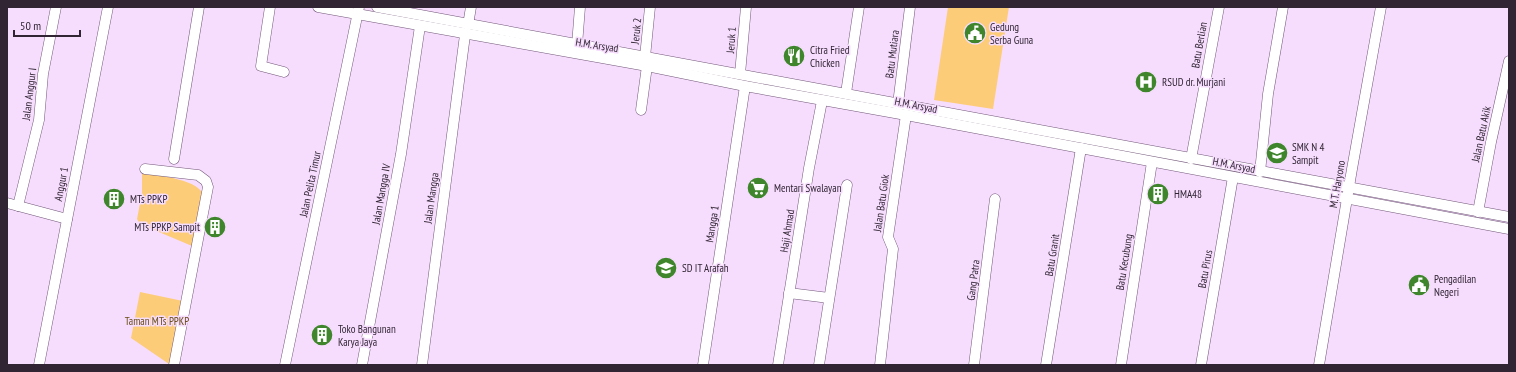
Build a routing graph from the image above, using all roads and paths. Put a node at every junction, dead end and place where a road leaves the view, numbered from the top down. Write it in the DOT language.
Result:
graph roads {
  1 [pos="56,7"];
  2 [pos="108,7"];
  3 [pos="199,7"];
  4 [pos="270,7"];
  5 [pos="318,7"];
  6 [pos="377,7"];
  7 [pos="471,7"];
  8 [pos="580,7"];
  9 [pos="650,7"];
  10 [pos="746,7"];
  11 [pos="859,7"];
  12 [pos="910,7"];
  13 [pos="1218,7"];
  14 [pos="1283,7"];
  15 [pos="1381,7"];
  16 [pos="358,11"];
  17 [pos="420,26"];
  18 [pos="467,30"];
  19 [pos="577,45"];
  20 [pos="646,61"];
  21 [pos="1509,61"];
  22 [pos="284,72"];
  23 [pos="740,74"];
  24 [pos="745,86"];
  25 [pos="846,94"];
  26 [pos="822,101"];
  27 [pos="898,104"];
  28 [pos="641,110"];
  29 [pos="906,115"];
  30 [pos="1081,148"];
  31 [pos="174,159"];
  32 [pos="1191,159"];
  33 [pos="1152,162"];
  34 [pos="145,170"];
  35 [pos="1260,172"];
  36 [pos="1233,177"];
  37 [pos="847,185"];
  38 [pos="1348,188"];
  39 [pos="995,199"];
  40 [pos="1347,200"];
  41 [pos="7,203"];
  42 [pos="18,206"];
  43 [pos="1478,212"];
  44 [pos="1504,216"];
  45 [pos="67,219"];
  46 [pos="1497,227"];
  47 [pos="1509,229"];
  48 [pos="789,293"];
  49 [pos="829,298"];
  50 [pos="39,365"];
  51 [pos="174,365"];
  52 [pos="285,365"];
  53 [pos="362,365"];
  54 [pos="422,365"];
  55 [pos="703,365"];
  56 [pos="778,365"];
  57 [pos="820,365"];
  58 [pos="880,365"];
  59 [pos="974,365"];
  60 [pos="1046,365"];
  61 [pos="1121,365"];
  62 [pos="1201,365"];
  63 [pos="1319,365"];
  1 -- 42 [label="street, Jalan Anggur I"];
  2 -- 45 [label="street, Anggur 1"];
  3 -- 31 [label="street"];
  4 -- 22 [label="street"];
  5 -- 16 [label="street, H.M. Arsyad"];
  6 -- 18 [label="street, H.M. Arsyad"];
  7 -- 18 [label="street, Jalan Mangga"];
  8 -- 19 [label="street"];
  9 -- 20 [label="street, Jeruk 2"];
  10 -- 23 [label="street, Jeruk 1"];
  11 -- 25 [label="street"];
  12 -- 27 [label="street, Batu Mutiara"];
  13 -- 32 [label="street, Batu Berlian"];
  14 -- 35 [label="street"];
  15 -- 38 [label="street, M.T. Haryono"];
  16 -- 17 [label="street, H.M. Arsyad"];
  16 -- 52 [label="street, Jalan Pelita Timur"];
  17 -- 18 [label="street, H.M. Arsyad"];
  17 -- 53 [label="street, Jalan Mangga IV"];
  18 -- 19 [label="street, H.M. Arsyad"];
  18 -- 20 [label="street, H.M. Arsyad"];
  18 -- 54 [label="street, Jalan Mangga"];
  19 -- 20 [label="street, H.M. Arsyad"];
  20 -- 23 [label="street, H.M. Arsyad"];
  20 -- 24 [label="street, H.M. Arsyad"];
  20 -- 28 [label="street, Jeruk 2"];
  21 -- 43 [label="street, Jalan Batu Akik"];
  23 -- 25 [label="street, H.M. Arsyad"];
  24 -- 26 [label="street, H.M. Arsyad"];
  24 -- 55 [label="street, Mangga 1"];
  25 -- 27 [label="street, H.M. Arsyad"];
  26 -- 29 [label="street, H.M. Arsyad"];
  26 -- 48 [label="street, Haji Ahmad"];
  27 -- 32 [label="street, H.M. Arsyad"];
  29 -- 30 [label="street, H.M. Arsyad"];
  29 -- 58 [label="street, Jalan Batu Giok"];
  30 -- 33 [label="street, H.M. Arsyad"];
  30 -- 60 [label="street, Batu Granit"];
  32 -- 35 [label="street, H.M. Arsyad"];
  33 -- 36 [label="street, H.M. Arsyad"];
  33 -- 61 [label="street, Batu Kecubung"];
  34 -- 51 [label="street"];
  35 -- 38 [label="street, H.M. Arsyad"];
  36 -- 40 [label="street, H.M. Arsyad"];
  36 -- 62 [label="street, Batu Pirus"];
  37 -- 49 [label="street"];
  38 -- 40 [label="street, M.T. Haryono"];
  38 -- 43 [label="street, H.M. Arsyad"];
  39 -- 59 [label="street, Gang Patra"];
  40 -- 46 [label="street, H.M. Arsyad"];
  40 -- 63 [label="street, M.T. Haryono"];
  41 -- 42 [label="street"];
  42 -- 45 [label="street"];
  43 -- 44 [label="street, H.M. Arsyad"];
  44 -- 46 [label="street"];
  45 -- 50 [label="street, Anggur 1"];
  46 -- 47 [label="street, H.M. Arsyad"];
  48 -- 49 [label="street"];
  48 -- 56 [label="street, Haji Ahmad"];
  49 -- 57 [label="street"];
}
